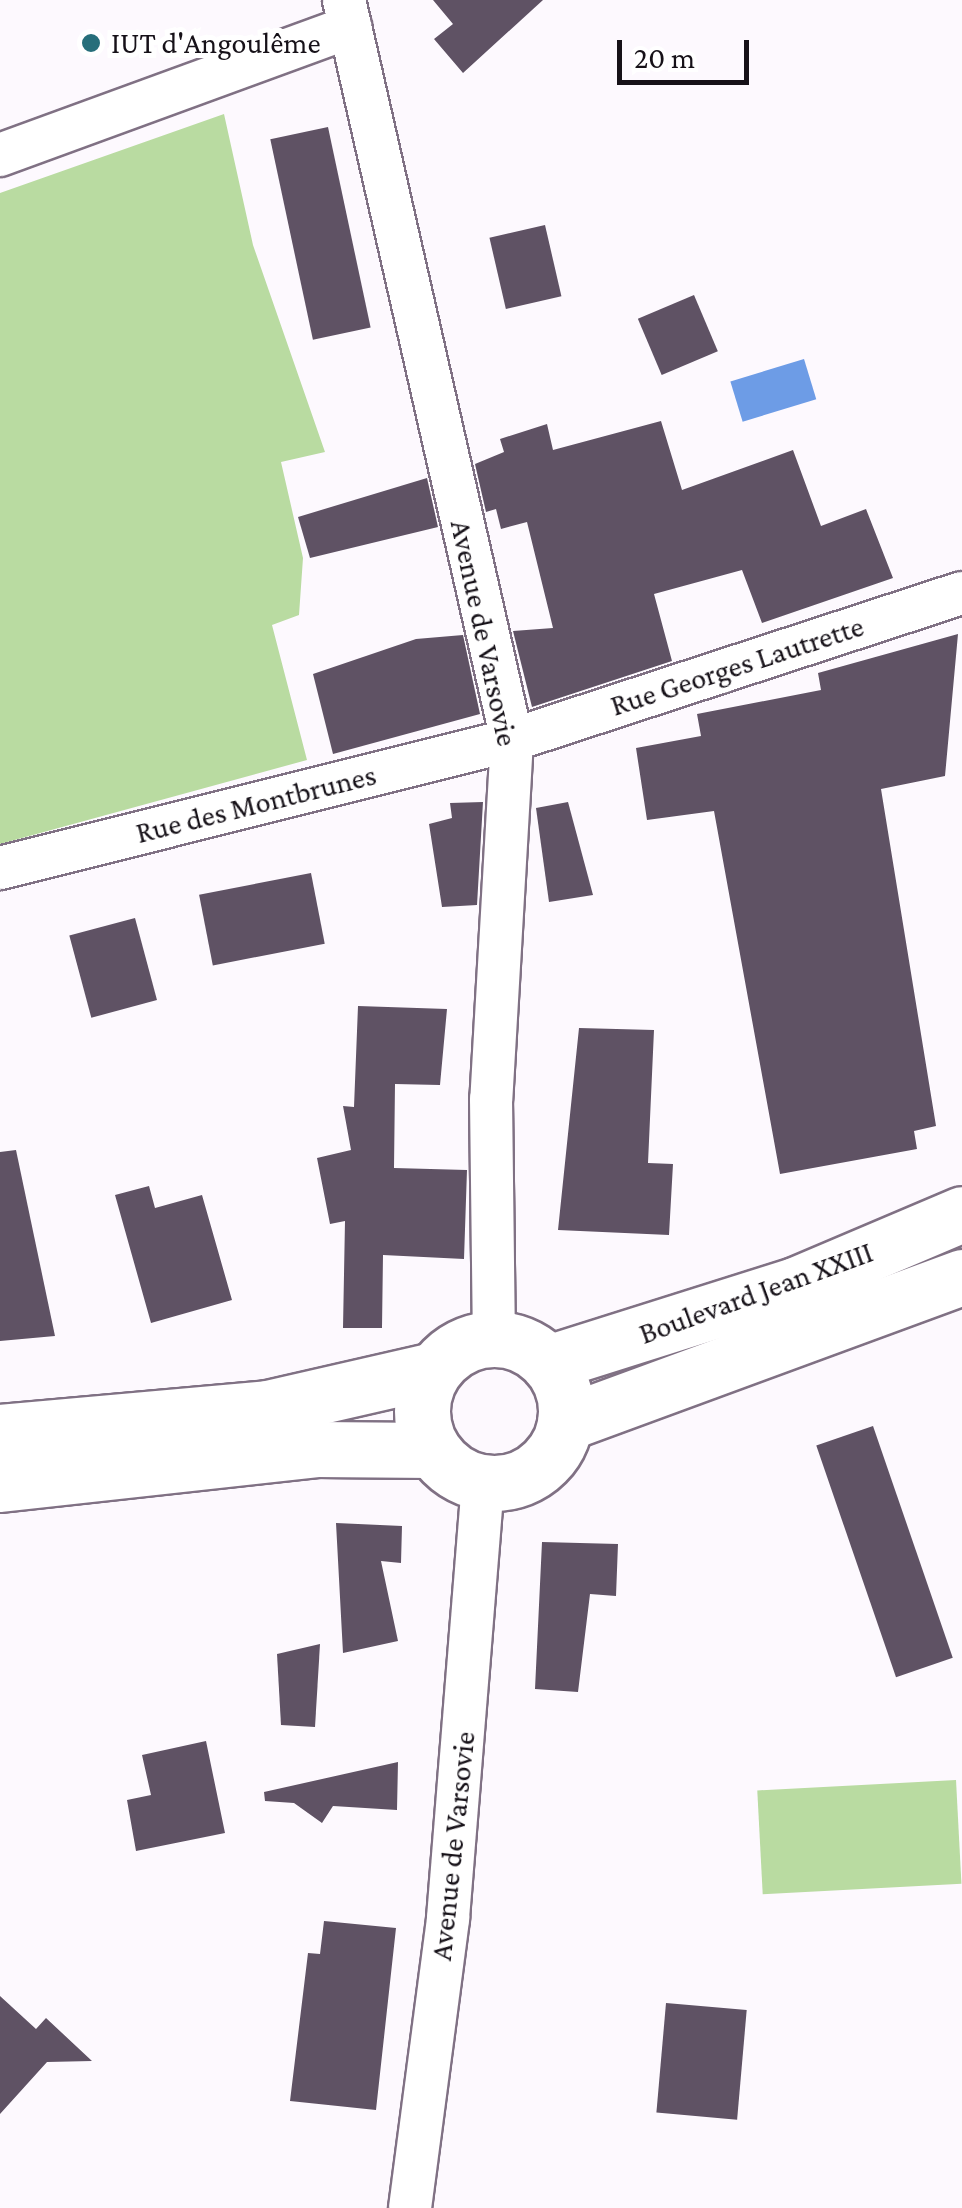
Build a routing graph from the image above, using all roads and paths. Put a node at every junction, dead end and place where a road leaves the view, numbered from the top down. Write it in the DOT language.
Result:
graph roads {
  1 [pos="347,13"];
  2 [pos="0,155"];
  3 [pos="962,593"];
  4 [pos="512,740"];
  5 [pos="0,868"];
  6 [pos="962,1214"];
  7 [pos="962,1278"];
  8 [pos="494,1339"];
  9 [pos="548,1363"];
  10 [pos="434,1370"];
  11 [pos="565,1423"];
  12 [pos="0,1432"];
  13 [pos="433,1450"];
  14 [pos="483,1482"];
  15 [pos="0,1484"];
  16 [pos="410,2208"];
  1 -- 2 [label="street"];
  1 -- 4 [label="street, Avenue de Varsovie"];
  3 -- 4 [label="street, Rue Georges Lautrette"];
  4 -- 5 [label="street, Rue des Montbrunes"];
  4 -- 8 [label="street, Avenue de Varsovie"];
  6 -- 9 [label="main road, Boulevard Jean XXIII"];
  7 -- 11 [label="main road, Boulevard Jean XXIII"];
  8 -- 9 [label="main road"];
  8 -- 10 [label="main road"];
  9 -- 11 [label="main road"];
  10 -- 12 [label="main road"];
  10 -- 13 [label="main road"];
  11 -- 14 [label="main road"];
  13 -- 14 [label="main road"];
  13 -- 15 [label="main road"];
  14 -- 16 [label="street, Avenue de Varsovie"];
}
